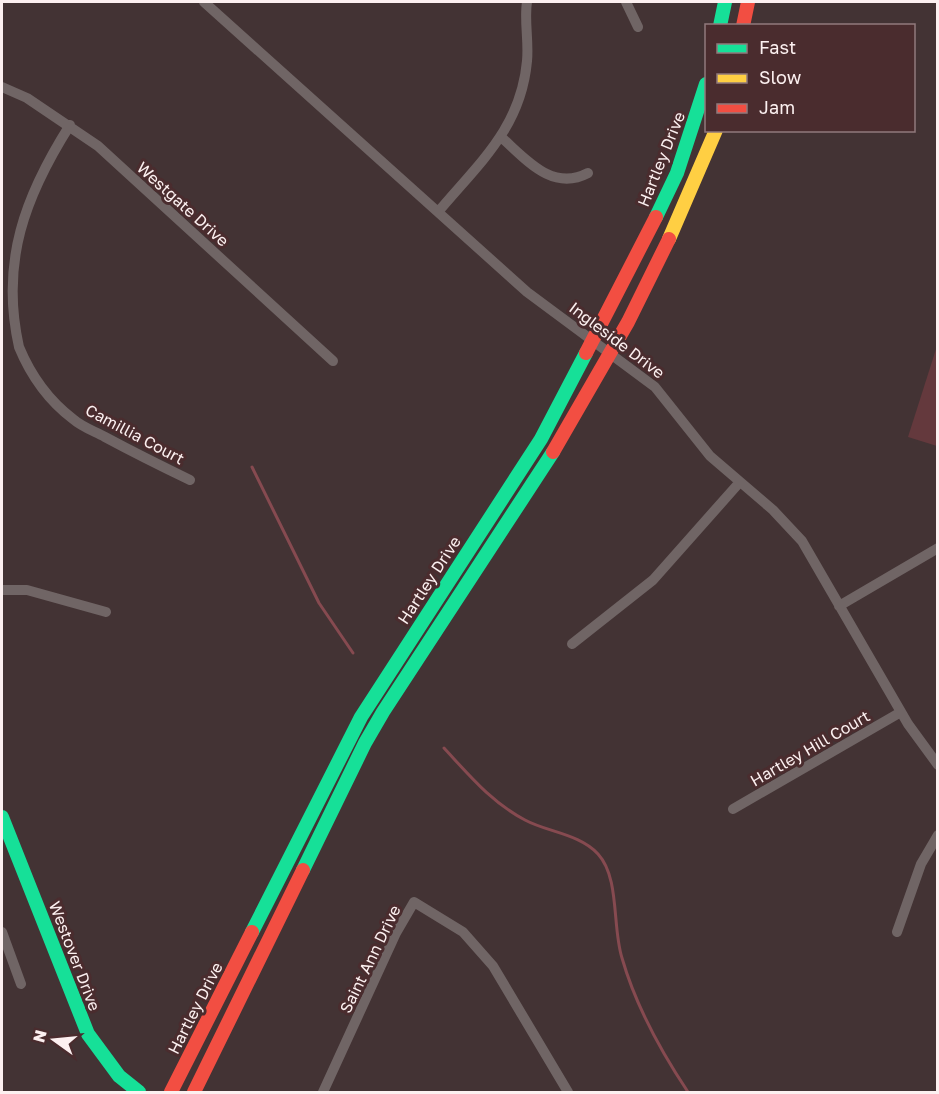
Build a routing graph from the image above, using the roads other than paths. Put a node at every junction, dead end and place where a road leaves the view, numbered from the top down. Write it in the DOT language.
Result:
graph roads {
  1 [pos="204,2"];
  2 [pos="527,2"];
  3 [pos="626,2"];
  4 [pos="725,2"];
  5 [pos="748,2"];
  6 [pos="720,24"];
  7 [pos="743,24"];
  8 [pos="638,27"];
  9 [pos="2,87"];
  10 [pos="705,87"];
  11 [pos="70,125"];
  12 [pos="715,132"];
  13 [pos="501,137"];
  14 [pos="588,173"];
  15 [pos="438,212"];
  16 [pos="593,339"];
  17 [pos="612,354"];
  18 [pos="333,361"];
  19 [pos="190,480"];
  20 [pos="739,483"];
  21 [pos="938,548"];
  22 [pos="2,590"];
  23 [pos="839,606"];
  24 [pos="106,612"];
  25 [pos="572,644"];
  26 [pos="901,712"];
  27 [pos="938,765"];
  28 [pos="733,809"];
  29 [pos="2,816"];
  30 [pos="5,834"];
  31 [pos="938,835"];
  32 [pos="2,932"];
  33 [pos="897,932"];
  34 [pos="21,984"];
  35 [pos="139,1092"];
  36 [pos="171,1092"];
  37 [pos="194,1092"];
  38 [pos="323,1092"];
  39 [pos="568,1092"];
  1 -- 15 [label="street, Ingleside Drive"];
  2 -- 13 [label="street"];
  3 -- 8 [label="street"];
  4 -- 6 [label="street"];
  5 -- 7 [label="street"];
  9 -- 11 [label="street, Westgate Drive"];
  10 -- 16 [label="street, Hartley Drive"];
  11 -- 18 [label="street, Westgate Drive"];
  11 -- 19 [label="street, Camillia Court"];
  12 -- 17 [label="street, Hartley Drive"];
  13 -- 14 [label="street"];
  13 -- 15 [label="street"];
  15 -- 16 [label="street, Ingleside Drive"];
  16 -- 17 [label="street, Ingleside Drive"];
  16 -- 36 [label="street, Hartley Drive"];
  17 -- 20 [label="street, Ingleside Drive"];
  17 -- 37 [label="street, Hartley Drive"];
  20 -- 23 [label="street, Ingleside Drive"];
  20 -- 25 [label="street"];
  21 -- 23 [label="street"];
  22 -- 24 [label="street"];
  23 -- 26 [label="street, Ingleside Drive"];
  26 -- 27 [label="street, Ingleside Drive"];
  26 -- 28 [label="street, Hartley Hill Court"];
  29 -- 30 [label="street, Westover Drive"];
  30 -- 35 [label="street, Westover Drive"];
  31 -- 33 [label="street"];
  32 -- 34 [label="street"];
  38 -- 39 [label="street, Saint Ann Drive"];
}
